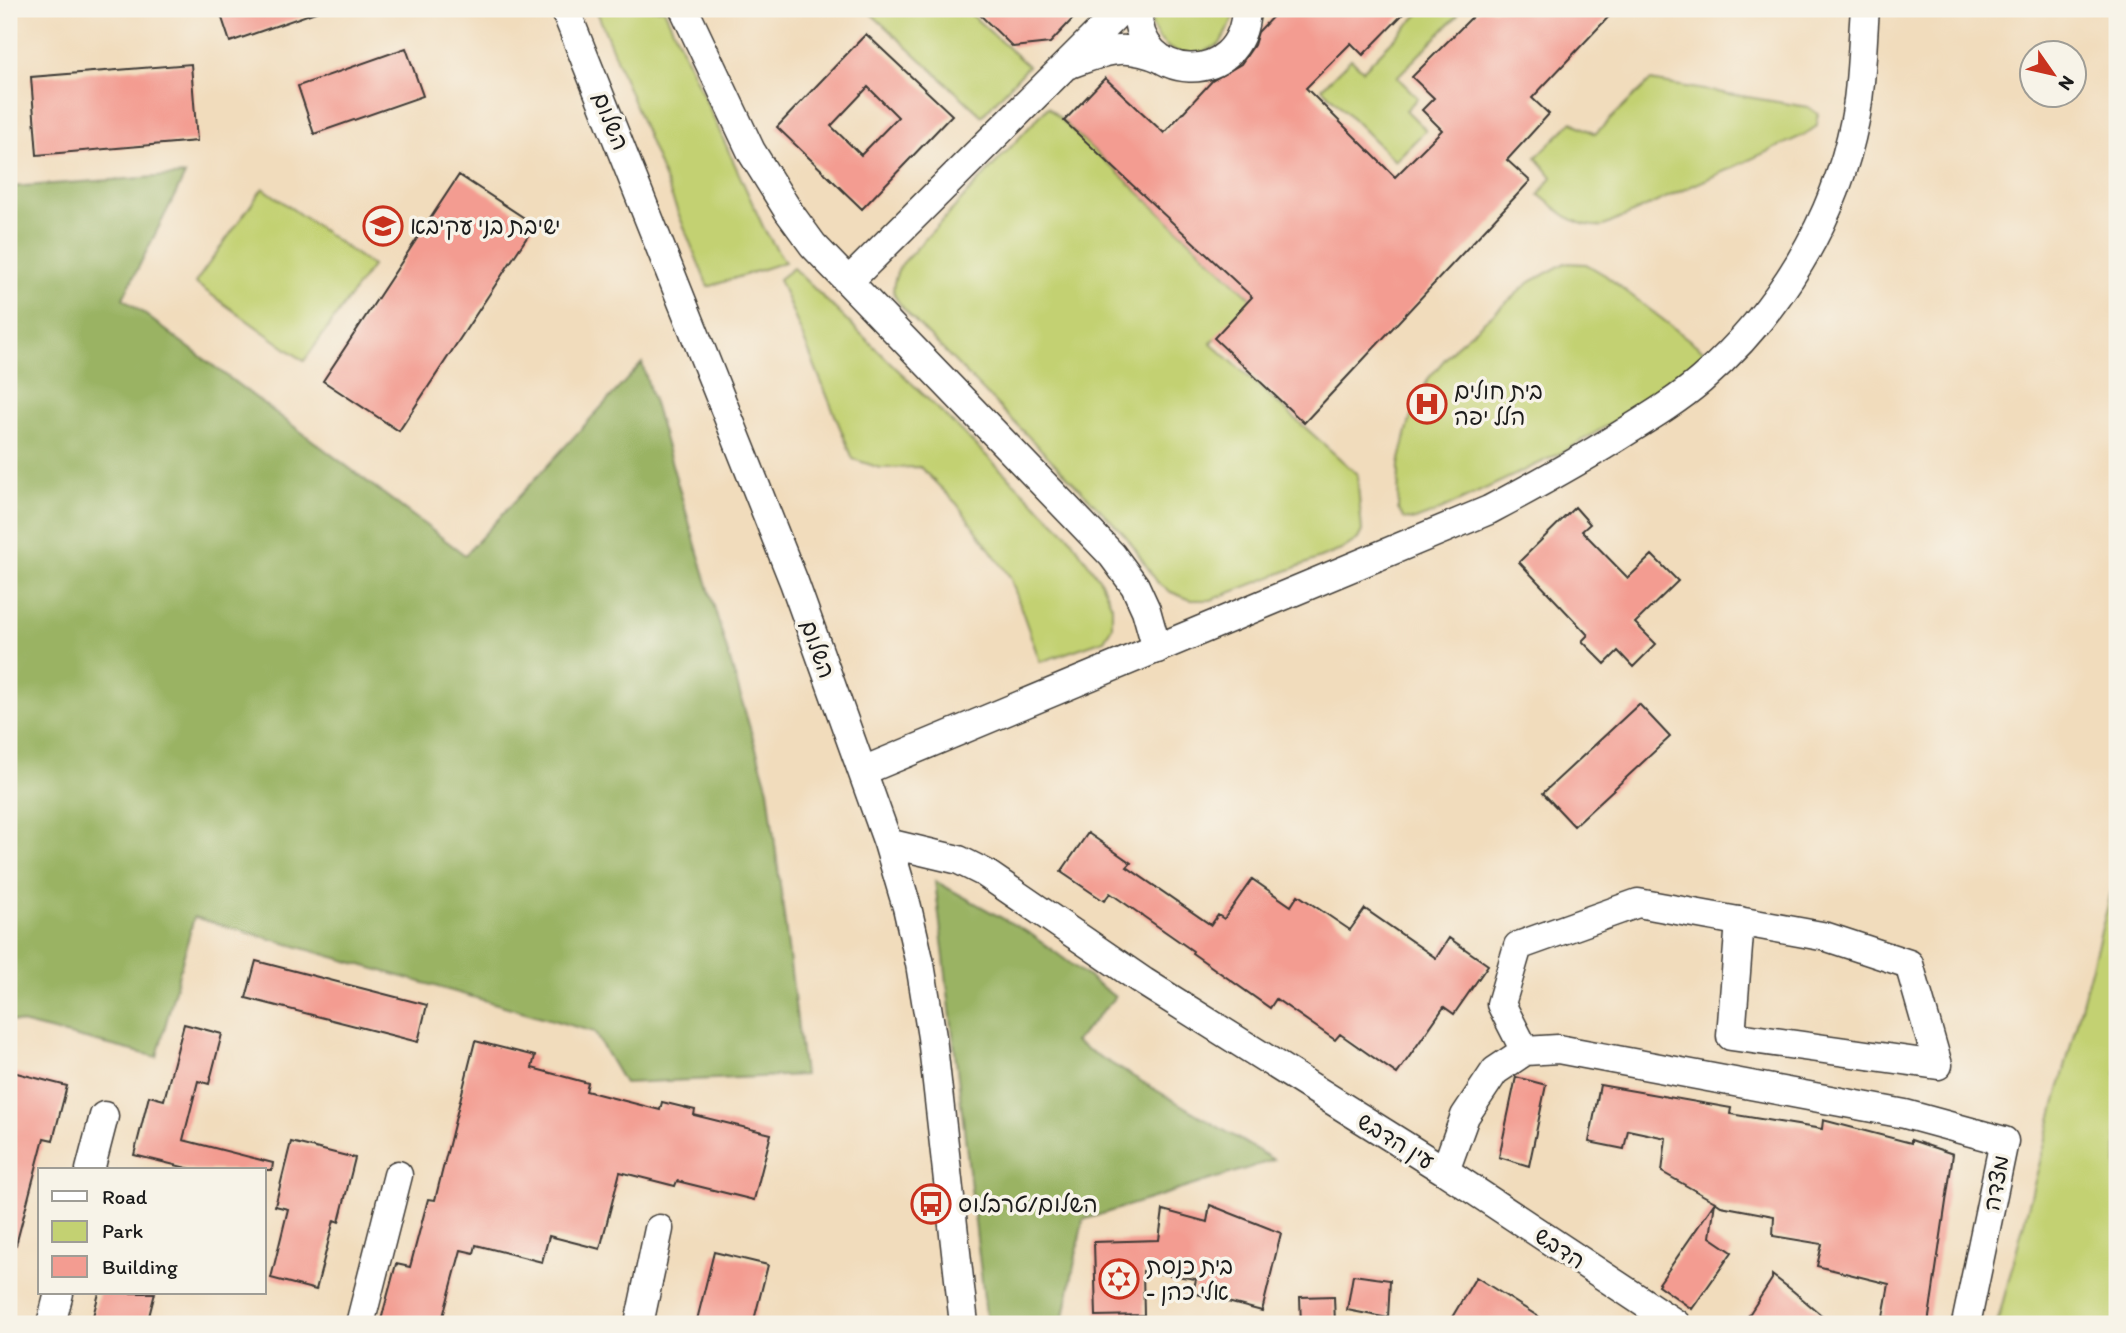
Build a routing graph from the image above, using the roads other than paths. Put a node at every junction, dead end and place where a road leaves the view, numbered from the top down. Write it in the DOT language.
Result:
graph roads {
  1 [pos="565,9"];
  2 [pos="684,9"];
  3 [pos="1122,9"];
  4 [pos="1138,9"];
  5 [pos="1246,9"];
  6 [pos="1865,9"];
  7 [pos="1164,60"];
  8 [pos="1064,67"];
  9 [pos="849,281"];
  10 [pos="1157,649"];
  11 [pos="863,771"];
  12 [pos="888,843"];
  13 [pos="1740,921"];
  14 [pos="1525,1051"];
  15 [pos="104,1116"];
  16 [pos="91,1168"];
  17 [pos="1445,1171"];
  18 [pos="398,1175"];
  19 [pos="659,1229"];
  20 [pos="59,1294"];
  21 [pos="965,1322"];
  22 [pos="51,1324"];
  23 [pos="360,1324"];
  24 [pos="639,1324"];
  25 [pos="1676,1324"];
  26 [pos="1966,1324"];
  1 -- 11 [label="street, השלום"];
  2 -- 9 [label="street"];
  3 -- 8 [label="street"];
  4 -- 7 [label="street"];
  5 -- 7 [label="street"];
  6 -- 10 [label="street"];
  7 -- 8 [label="street"];
  8 -- 9 [label="street"];
  9 -- 10 [label="street"];
  10 -- 11 [label="street"];
  11 -- 12 [label="street, השלום"];
  12 -- 17 [label="street, עין הדבש"];
  12 -- 21 [label="street, השלום"];
  13 -- 13 [label="street"];
  13 -- 14 [label="street"];
  14 -- 17 [label="street, עין הדבש"];
  14 -- 26 [label="street, מצדה"];
  15 -- 16 [label="street"];
  17 -- 25 [label="street, הדבש"];
  18 -- 23 [label="street"];
  19 -- 24 [label="street"];
  20 -- 22 [label="street"];
}
